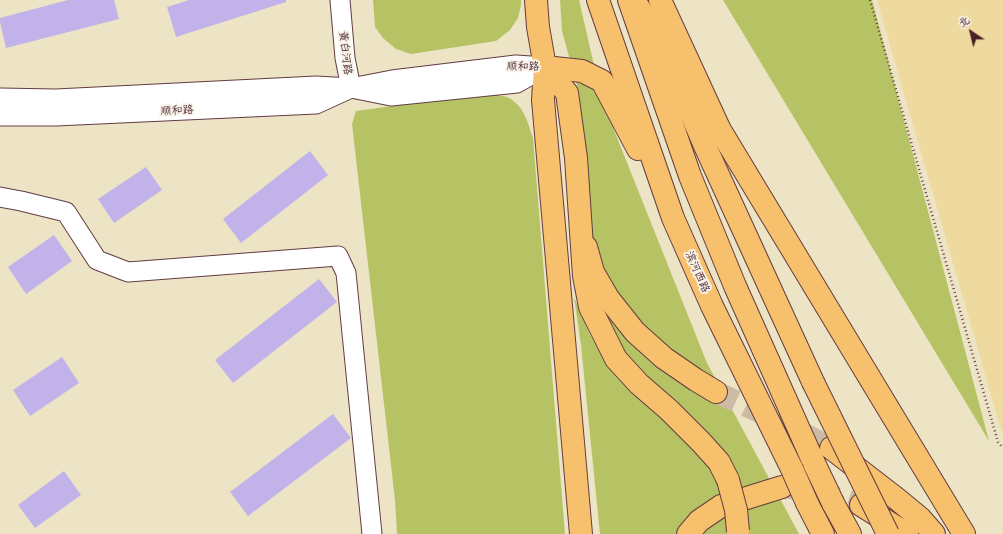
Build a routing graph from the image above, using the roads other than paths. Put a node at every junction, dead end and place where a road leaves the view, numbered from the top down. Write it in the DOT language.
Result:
graph roads {
  1 [pos="340,0"];
  2 [pos="351,0"];
  3 [pos="536,0"];
  4 [pos="598,0"];
  5 [pos="629,0"];
  6 [pos="634,0"];
  7 [pos="660,0"];
  8 [pos="545,67"];
  9 [pos="351,88"];
  10 [pos="0,98"];
  11 [pos="0,116"];
  12 [pos="0,197"];
  13 [pos="673,218"];
  14 [pos="581,230"];
  15 [pos="716,392"];
  16 [pos="831,448"];
  17 [pos="787,478"];
  18 [pos="861,505"];
  19 [pos="738,532"];
  20 [pos="372,534"];
  21 [pos="581,534"];
  22 [pos="688,534"];
  23 [pos="823,534"];
  24 [pos="850,534"];
  25 [pos="888,534"];
  26 [pos="907,534"];
  27 [pos="934,534"];
  28 [pos="964,534"];
  1 -- 9 [label="street, 黄白河路"];
  2 -- 9 [label="street, 黄白河路"];
  3 -- 8 [label="main road"];
  4 -- 13 [label="main road, 滨河西路"];
  5 -- 24 [label="main road, bridge"];
  6 -- 25 [label="main road, bridge"];
  7 -- 28 [label="main road"];
  8 -- 9 [label="street, 顺和路"];
  8 -- 13 [label="main road"];
  8 -- 14 [label="main road"];
  8 -- 21 [label="main road"];
  9 -- 10 [label="street, 顺和路"];
  9 -- 11 [label="street, 顺和路"];
  12 -- 20 [label="street"];
  13 -- 17 [label="main road, 滨河西路"];
  14 -- 15 [label="main road"];
  14 -- 19 [label="main road, bridge"];
  16 -- 27 [label="main road"];
  17 -- 22 [label="main road"];
  17 -- 23 [label="main road, 滨河西路, bridge"];
  18 -- 26 [label="main road"];
}
